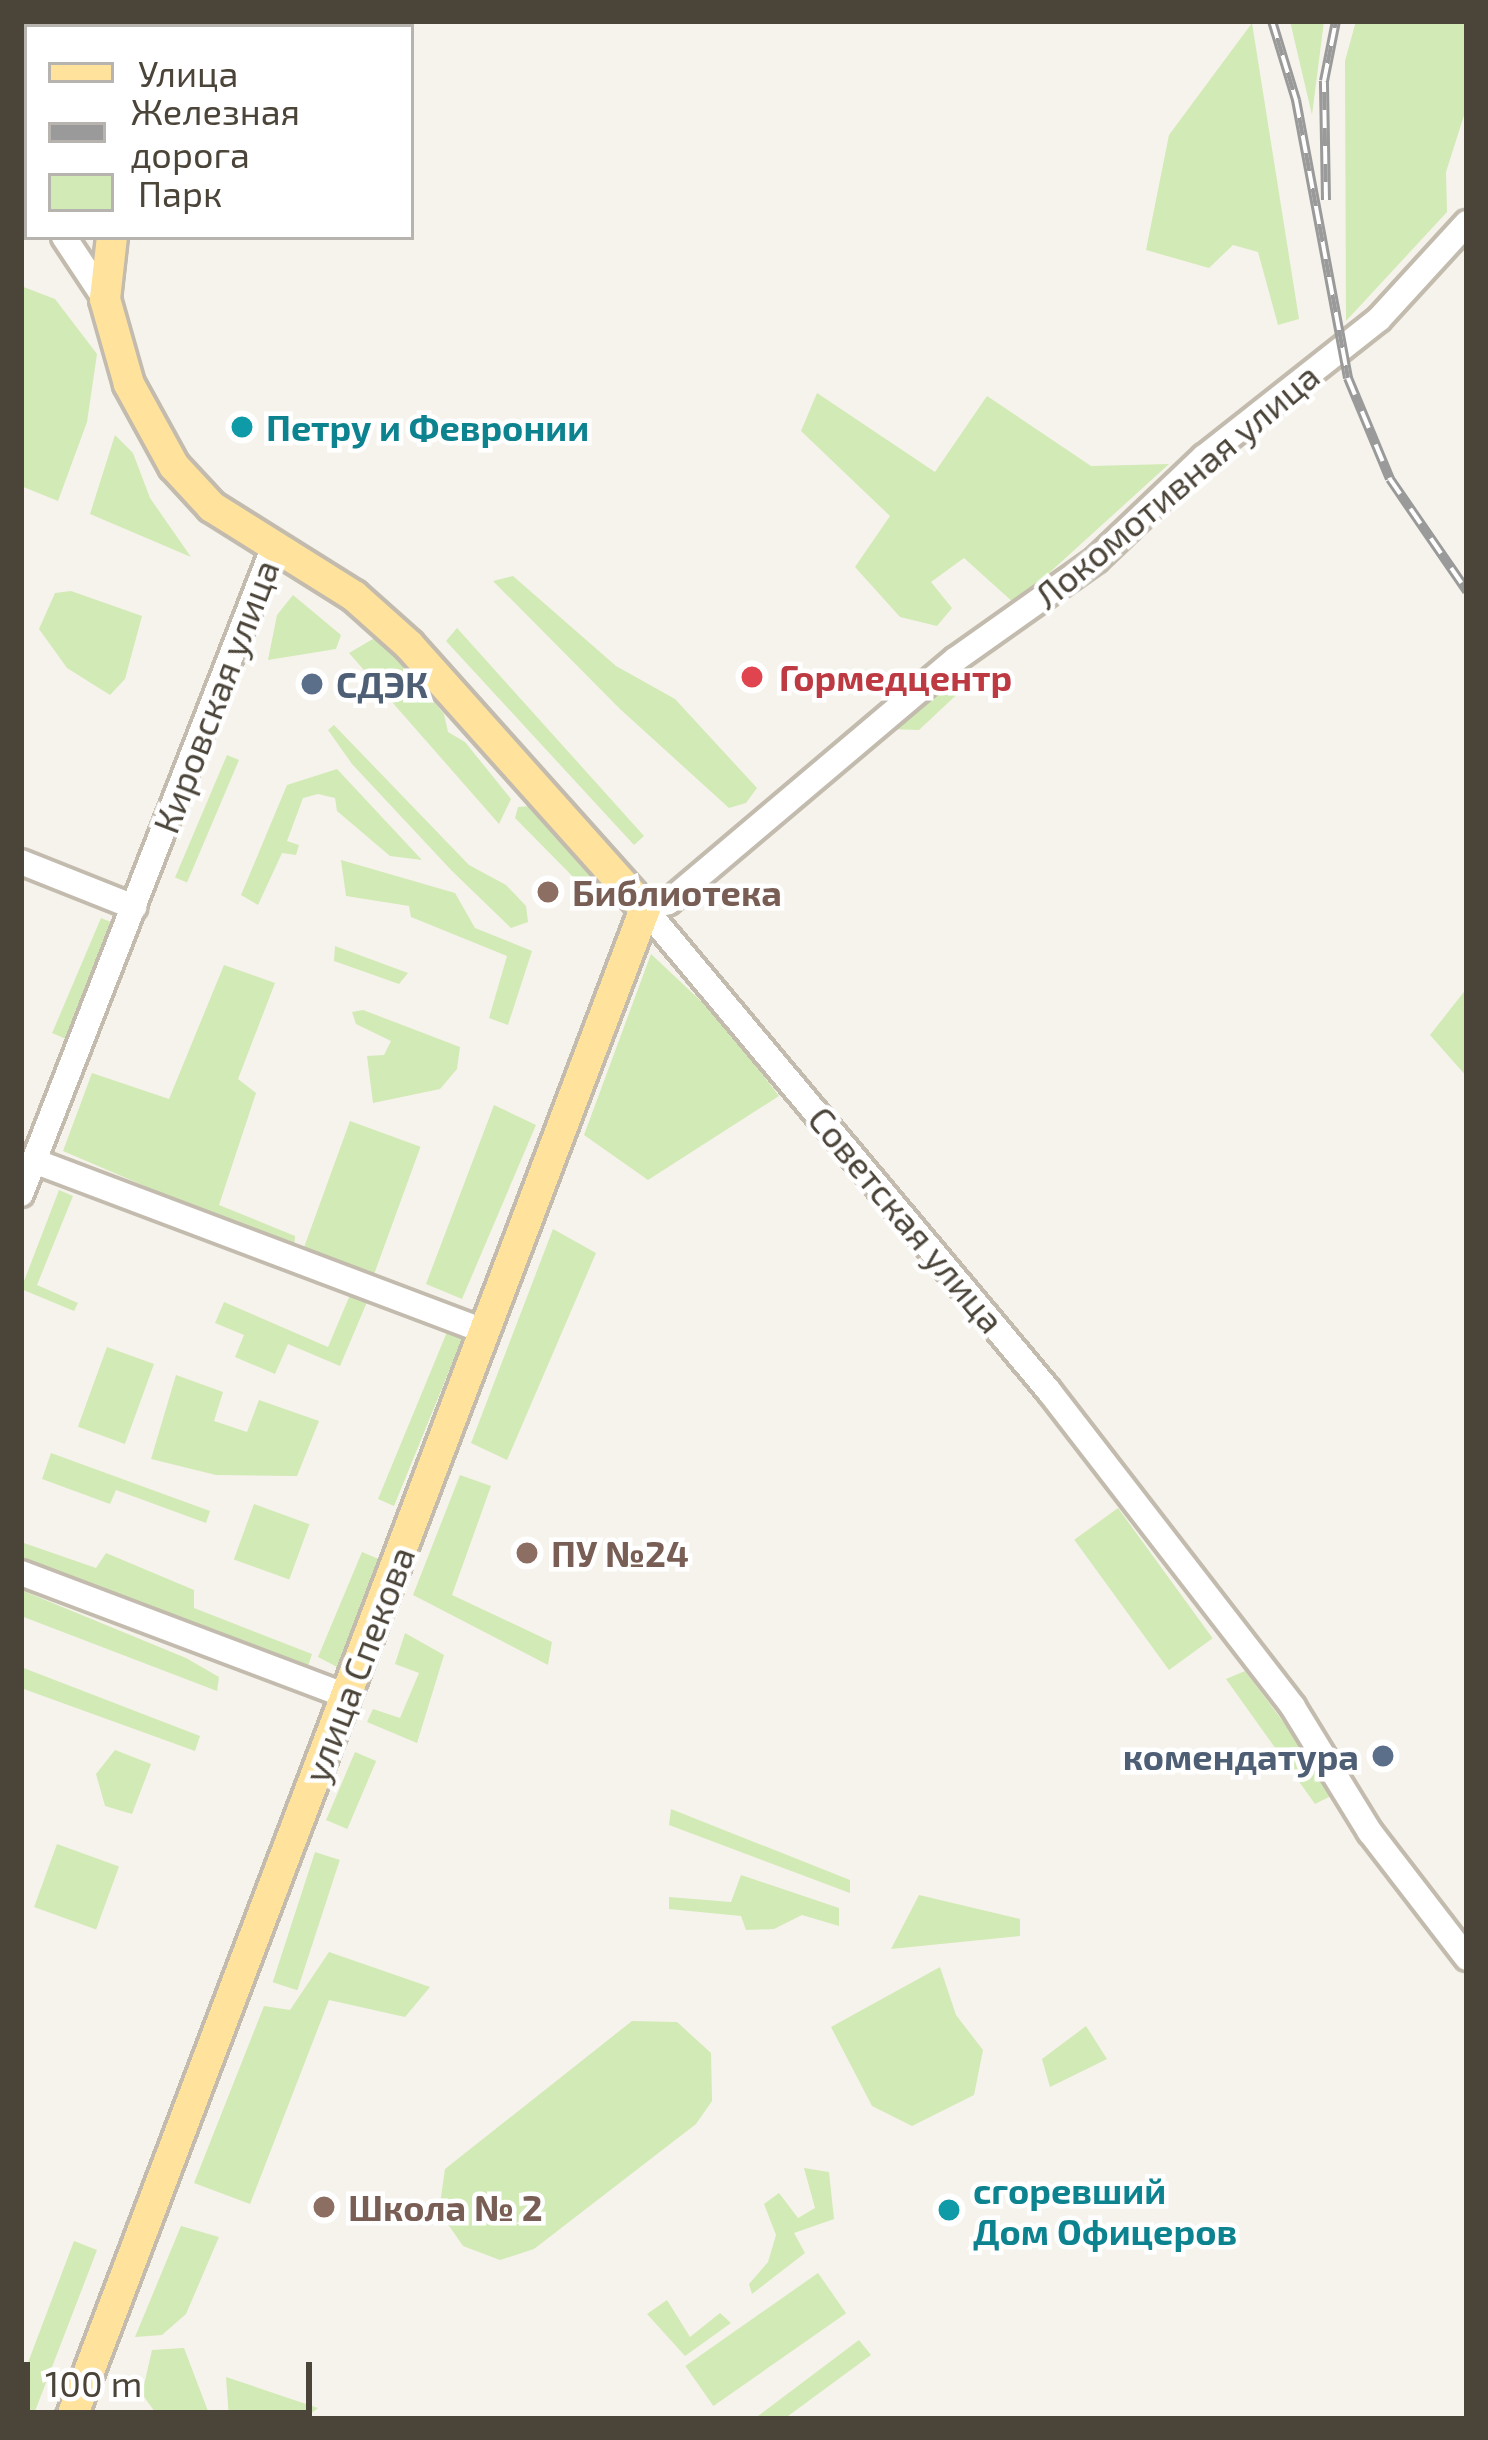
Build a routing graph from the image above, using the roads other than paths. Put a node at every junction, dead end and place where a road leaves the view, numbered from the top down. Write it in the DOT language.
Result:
graph roads {
  1 [pos="1467,223"];
  2 [pos="66,240"];
  3 [pos="112,240"];
  4 [pos="105,299"];
  5 [pos="274,546"];
  6 [pos="21,862"];
  7 [pos="134,907"];
  8 [pos="645,909"];
  9 [pos="34,1161"];
  10 [pos="21,1194"];
  11 [pos="485,1331"];
  12 [pos="21,1573"];
  13 [pos="346,1696"];
  14 [pos="1467,1958"];
  15 [pos="71,2419"];
  1 -- 8 [label="street, Локомотивная улица"];
  2 -- 4 [label="street"];
  3 -- 4 [label="main road, Кировская улица"];
  4 -- 5 [label="main road, Кировская улица"];
  5 -- 7 [label="street, Кировская улица"];
  5 -- 8 [label="main road, Советская улица"];
  6 -- 7 [label="street"];
  7 -- 9 [label="street, Кировская улица"];
  8 -- 11 [label="main road, улица Спекова"];
  8 -- 14 [label="street, Советская улица"];
  9 -- 10 [label="street, Кировская улица"];
  9 -- 11 [label="street"];
  11 -- 13 [label="main road, улица Спекова"];
  12 -- 13 [label="street"];
  13 -- 15 [label="main road, улица Спекова"];
}
